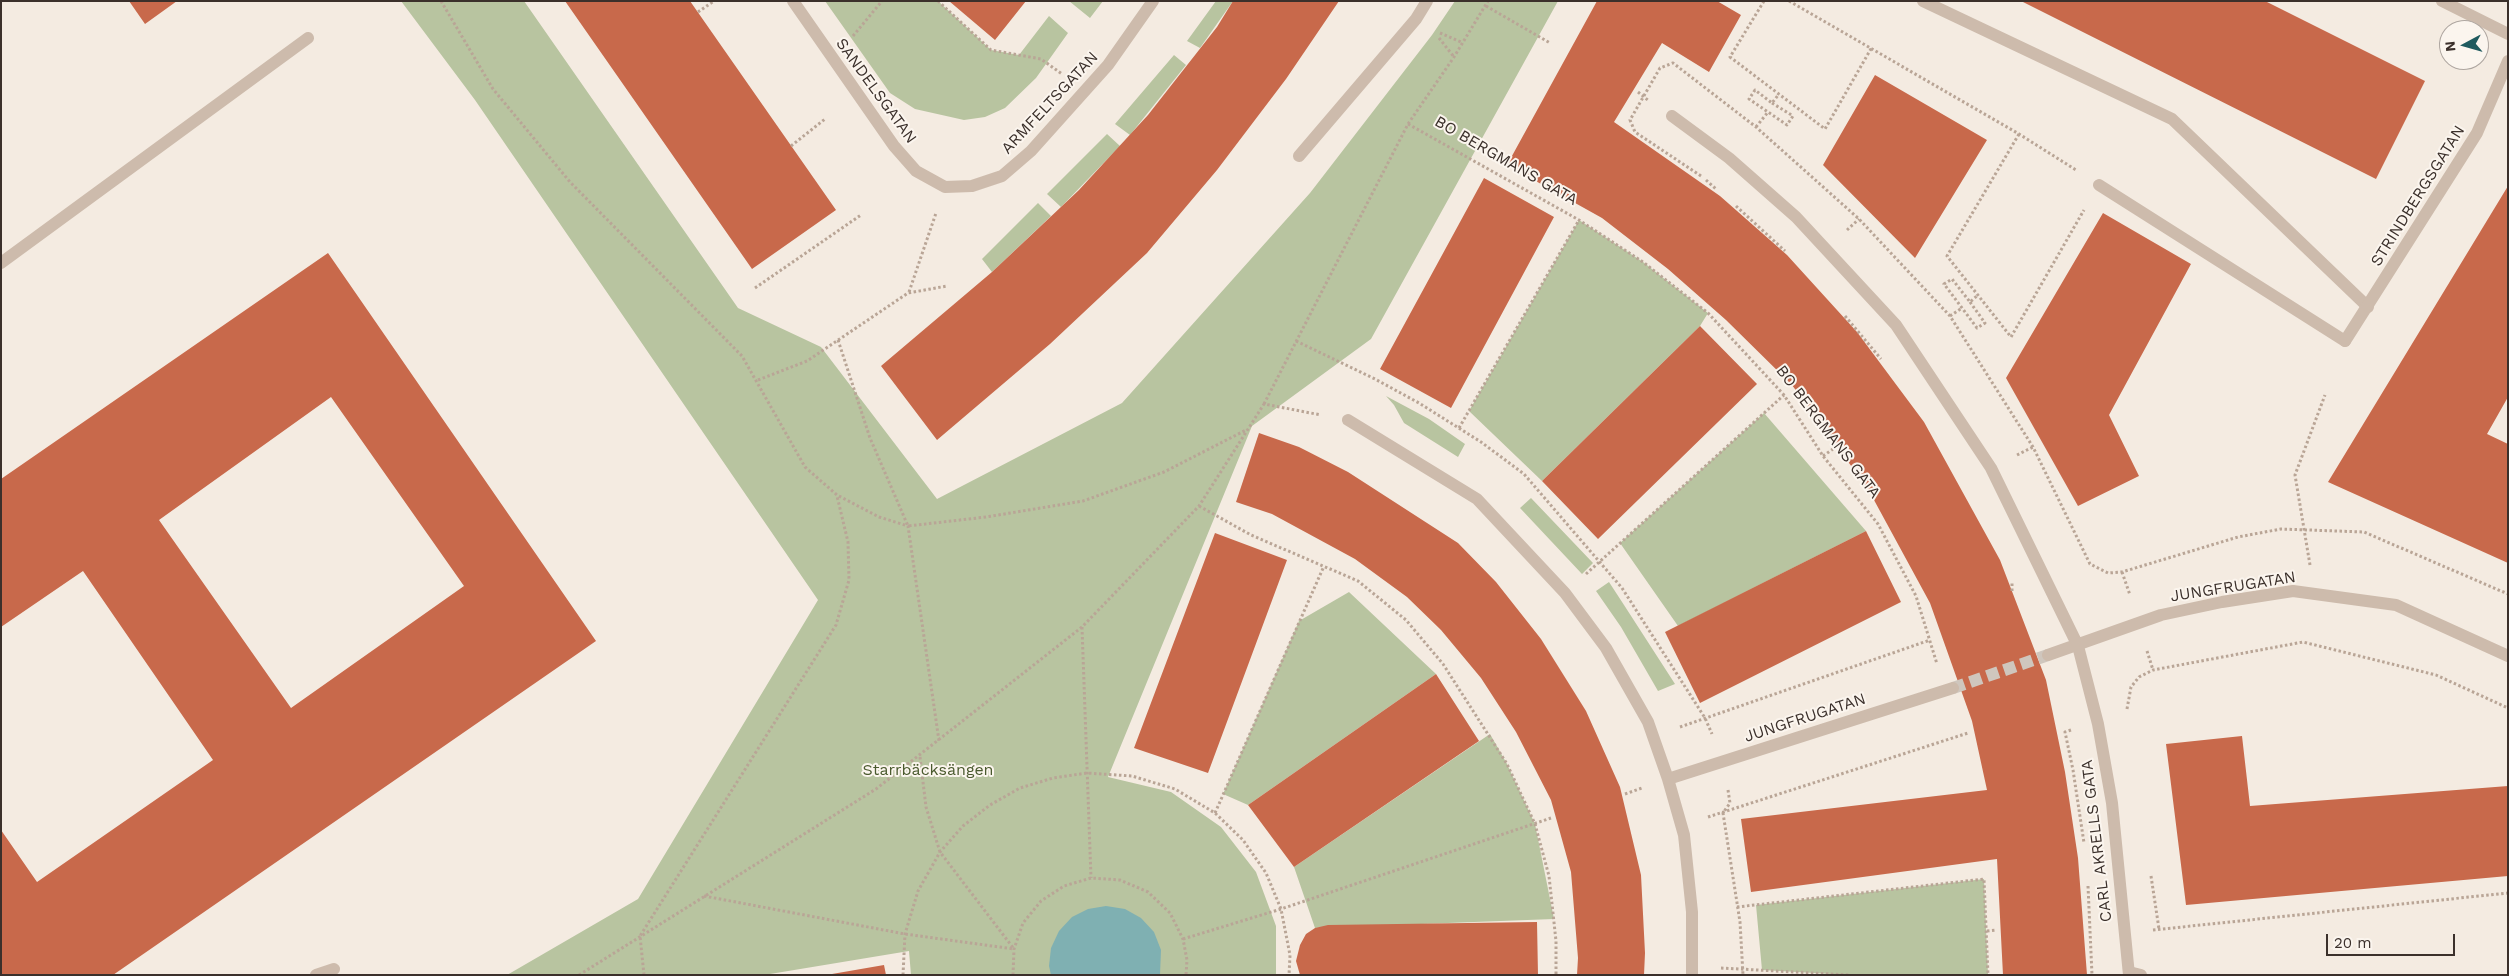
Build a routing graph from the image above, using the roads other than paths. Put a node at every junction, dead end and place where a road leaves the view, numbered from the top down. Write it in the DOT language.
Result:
graph roads {
  1 [pos="793,1"];
  2 [pos="1153,1"];
  3 [pos="1427,1"];
  4 [pos="1923,1"];
  5 [pos="2442,1"];
  6 [pos="2508,34"];
  7 [pos="308,38"];
  8 [pos="2508,61"];
  9 [pos="1672,116"];
  10 [pos="1299,156"];
  11 [pos="2099,185"];
  12 [pos="945,187"];
  13 [pos="1,263"];
  14 [pos="2368,307"];
  15 [pos="1348,420"];
  16 [pos="2078,646"];
  17 [pos="2048,655"];
  18 [pos="2508,656"];
  19 [pos="1949,690"];
  20 [pos="1668,779"];
  21 [pos="334,969"];
  22 [pos="1692,971"];
  23 [pos="2133,974"];
  24 [pos="316,975"];
  1 -- 12 [label="street, SANDELSGATAN"];
  2 -- 12 [label="street, ARMFELTSGATAN"];
  3 -- 10 [label="street"];
  4 -- 14 [label="street"];
  5 -- 6 [label="street"];
  7 -- 13 [label="street"];
  8 -- 14 [label="street, STRINDBERGSGATAN"];
  9 -- 16 [label="street"];
  11 -- 14 [label="street, STRINDBERGSGATAN"];
  15 -- 20 [label="street"];
  16 -- 17 [label="street, JUNGFRUGATAN"];
  16 -- 18 [label="street, JUNGFRUGATAN"];
  16 -- 23 [label="street, CARL AKRELLS GATA"];
  19 -- 20 [label="street, JUNGFRUGATAN"];
  20 -- 22 [label="street"];
  21 -- 24 [label="street"];
}
